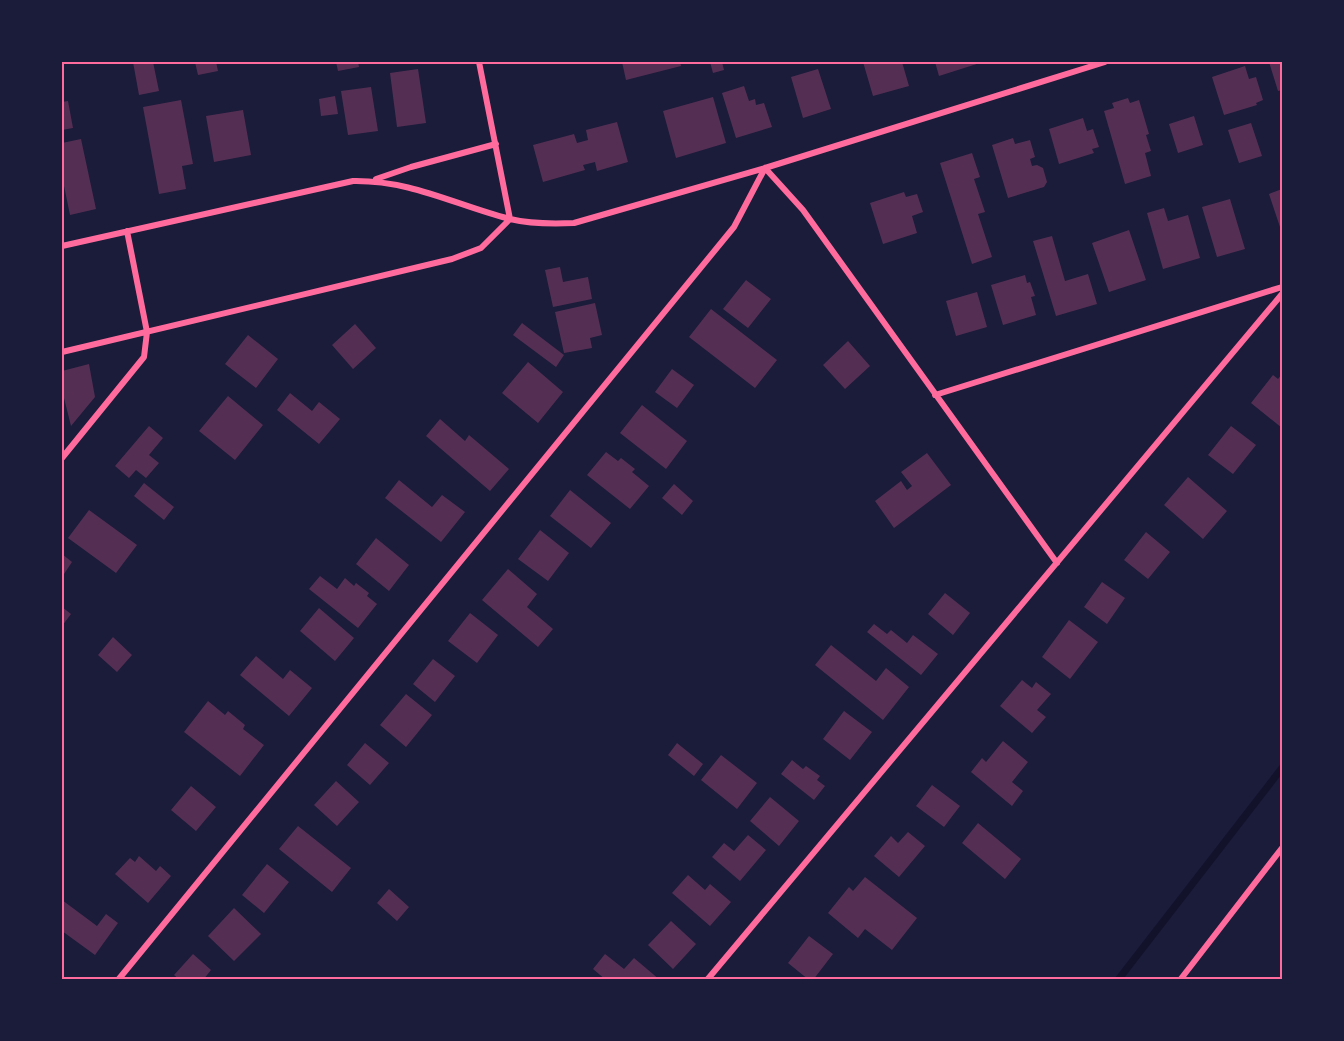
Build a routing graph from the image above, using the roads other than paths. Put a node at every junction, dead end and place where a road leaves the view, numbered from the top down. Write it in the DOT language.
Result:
graph roads {
  1 [pos="479,62"];
  2 [pos="1104,62"];
  3 [pos="496,144"];
  4 [pos="765,168"];
  5 [pos="373,180"];
  6 [pos="510,219"];
  7 [pos="127,231"];
  8 [pos="62,246"];
  9 [pos="1282,287"];
  10 [pos="1282,294"];
  11 [pos="147,332"];
  12 [pos="62,352"];
  13 [pos="935,395"];
  14 [pos="62,458"];
  15 [pos="1057,563"];
  16 [pos="1282,849"];
  17 [pos="118,980"];
  18 [pos="707,980"];
  19 [pos="1180,980"];
  1 -- 3 [label="street"];
  2 -- 4 [label="street"];
  3 -- 5 [label="street"];
  3 -- 6 [label="street"];
  4 -- 6 [label="street"];
  4 -- 13 [label="street"];
  4 -- 17 [label="street"];
  5 -- 6 [label="street"];
  5 -- 7 [label="street"];
  6 -- 11 [label="street"];
  7 -- 8 [label="street"];
  7 -- 11 [label="street"];
  9 -- 13 [label="street"];
  10 -- 15 [label="street"];
  11 -- 12 [label="street"];
  11 -- 14 [label="street"];
  13 -- 15 [label="street"];
  15 -- 18 [label="street"];
  16 -- 19 [label="street"];
}
